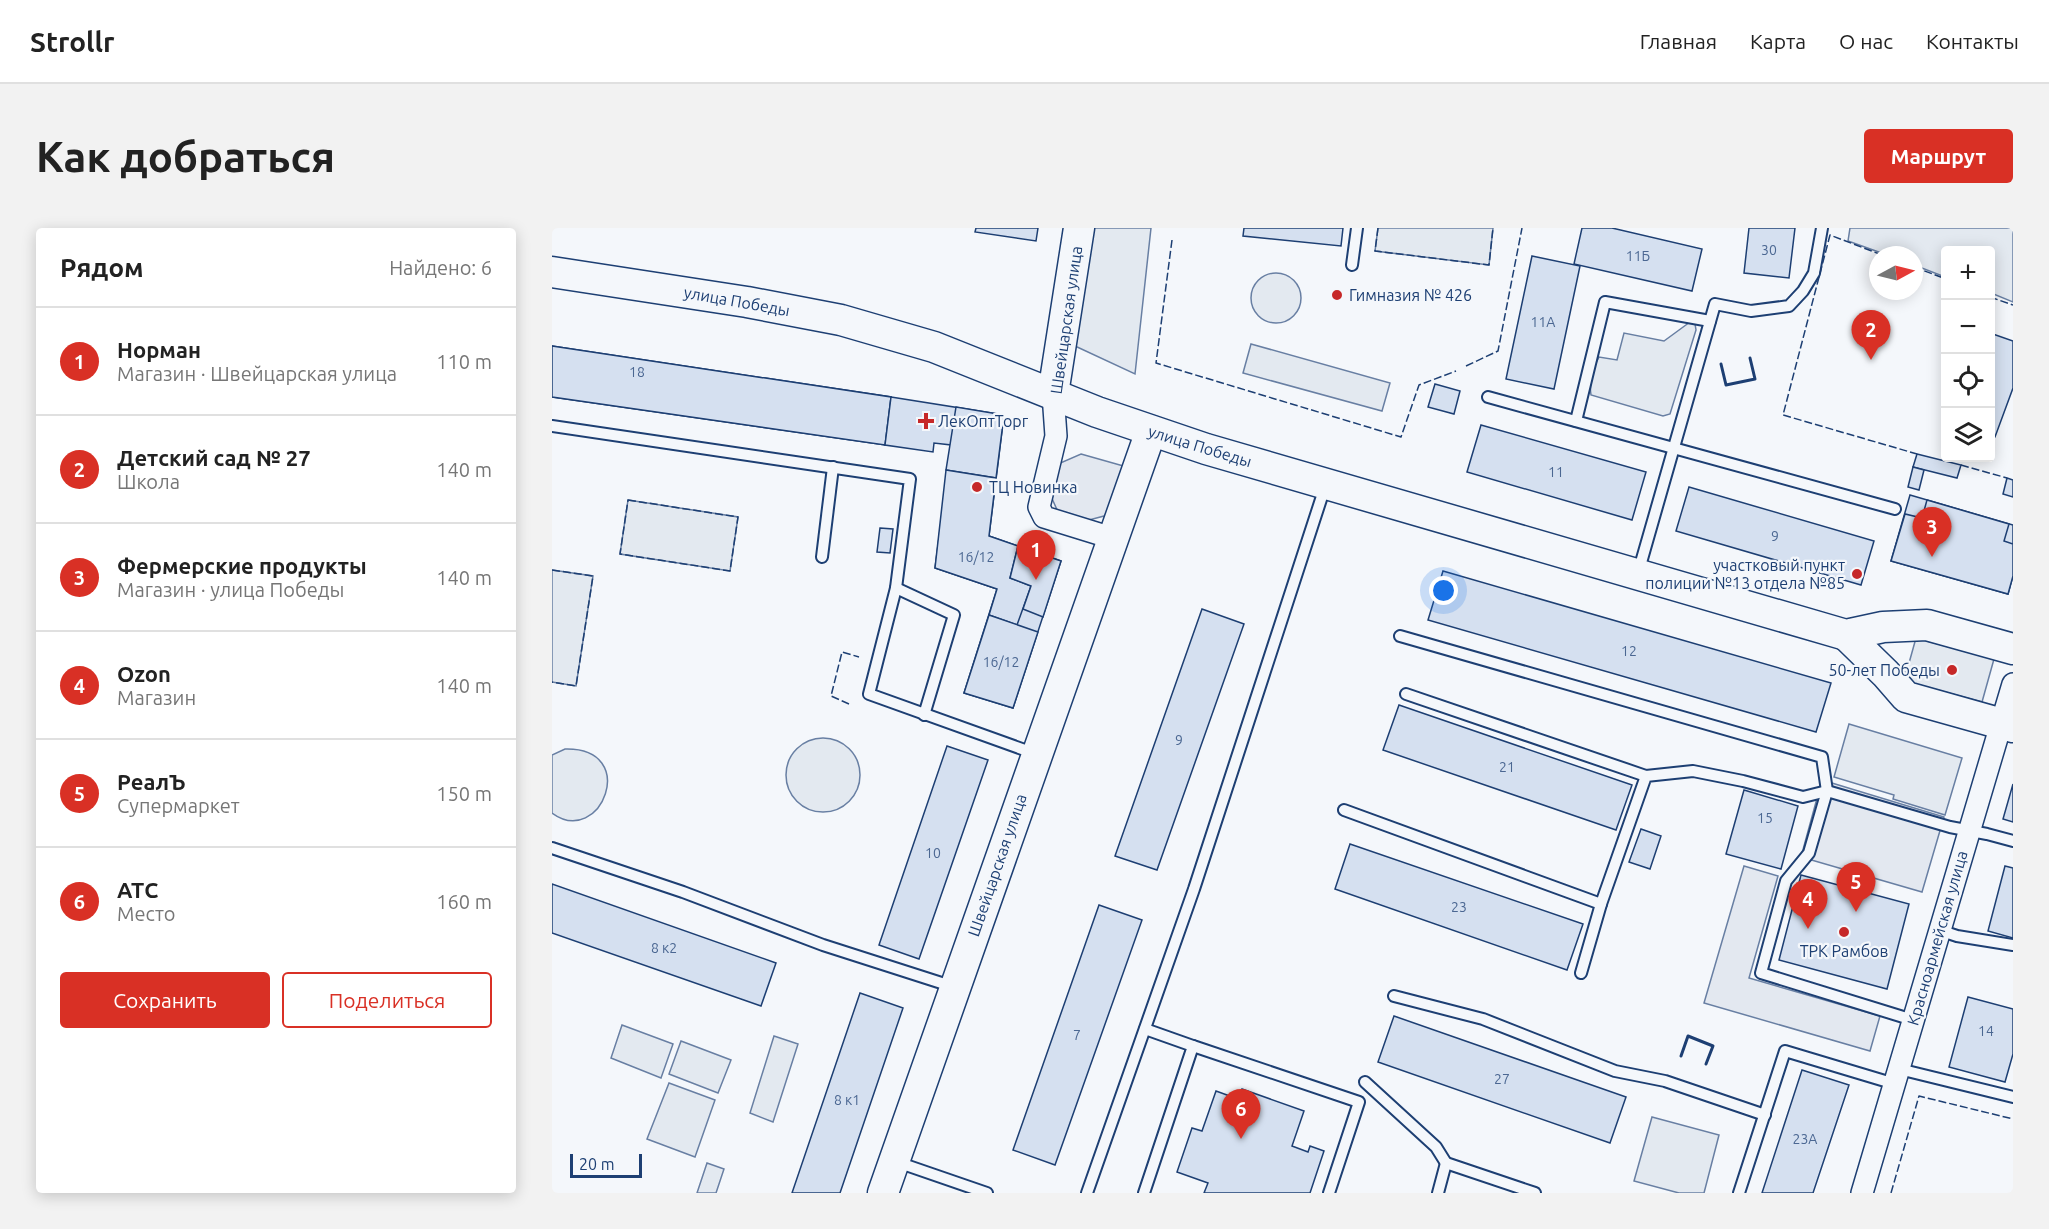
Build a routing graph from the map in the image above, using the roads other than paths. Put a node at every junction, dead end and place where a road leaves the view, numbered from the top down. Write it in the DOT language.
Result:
graph roads {
  1 [pos="1079,228"];
  2 [pos="1357,228"];
  3 [pos="1822,228"];
  4 [pos="1352,265"];
  5 [pos="552,272"];
  6 [pos="1710,321"];
  7 [pos="1053,394"];
  8 [pos="1488,397"];
  9 [pos="1576,421"];
  10 [pos="552,426"];
  11 [pos="1151,431"];
  12 [pos="1673,447"];
  13 [pos="833,467"];
  14 [pos="1326,483"];
  15 [pos="1896,509"];
  16 [pos="1112,538"];
  17 [pos="822,557"];
  18 [pos="1637,573"];
  19 [pos="896,588"];
  20 [pos="1927,625"];
  21 [pos="1846,634"];
  22 [pos="1400,636"];
  23 [pos="2013,650"];
  24 [pos="2013,684"];
  25 [pos="1406,694"];
  26 [pos="1906,697"];
  27 [pos="924,715"];
  28 [pos="2007,725"];
  29 [pos="1036,754"];
  30 [pos="1646,776"];
  31 [pos="1827,791"];
  32 [pos="1344,810"];
  33 [pos="1969,830"];
  34 [pos="2013,841"];
  35 [pos="552,848"];
  36 [pos="1601,904"];
  37 [pos="1939,930"];
  38 [pos="2013,945"];
  39 [pos="1581,973"];
  40 [pos="954,987"];
  41 [pos="1394,996"];
  42 [pos="1913,1020"];
  43 [pos="1145,1029"];
  44 [pos="1193,1046"];
  45 [pos="1897,1076"];
  46 [pos="1365,1082"];
  47 [pos="2013,1097"];
  48 [pos="1765,1115"];
  49 [pos="894,1161"];
  50 [pos="1446,1163"];
  51 [pos="963,1189"];
  52 [pos="883,1193"];
  53 [pos="987,1193"];
  54 [pos="1087,1193"];
  55 [pos="1144,1193"];
  56 [pos="1329,1193"];
  57 [pos="1438,1193"];
  58 [pos="1535,1193"];
  59 [pos="1739,1193"];
  60 [pos="1862,1193"];
  1 -- 7 [label="main road, Швейцарская улица"];
  2 -- 4 [label="lane"];
  3 -- 6 [label="lane"];
  5 -- 7 [label="main road, улица Победы"];
  6 -- 9 [label="lane"];
  6 -- 12 [label="lane"];
  7 -- 11 [label="main road, улица Победы"];
  7 -- 16 [label="street, Швейцарская улица"];
  8 -- 9 [label="lane"];
  9 -- 12 [label="lane"];
  10 -- 13 [label="lane"];
  11 -- 14 [label="main road, улица Победы"];
  11 -- 16 [label="main road, Швейцарская улица"];
  12 -- 15 [label="lane"];
  12 -- 18 [label="lane"];
  13 -- 17 [label="lane"];
  13 -- 19 [label="lane"];
  14 -- 18 [label="main road, улица Победы"];
  14 -- 43 [label="lane"];
  16 -- 29 [label="main road, Швейцарская улица"];
  18 -- 21 [label="main road, улица Победы"];
  19 -- 27 [label="lane"];
  19 -- 27 [label="lane"];
  20 -- 21 [label="main road, улица Победы"];
  20 -- 23 [label="main road, улица Победы"];
  20 -- 26 [label="main road"];
  21 -- 26 [label="main road, улица Победы"];
  22 -- 31 [label="lane"];
  24 -- 28 [label="street, Красноармейская улица"];
  25 -- 30 [label="lane"];
  26 -- 28 [label="main road"];
  27 -- 29 [label="lane"];
  28 -- 33 [label="street, Красноармейская улица"];
  29 -- 40 [label="main road, Швейцарская улица"];
  30 -- 31 [label="lane"];
  30 -- 36 [label="lane"];
  31 -- 33 [label="lane"];
  31 -- 42 [label="lane"];
  32 -- 36 [label="lane"];
  33 -- 34 [label="lane"];
  33 -- 37 [label="street, Красноармейская улица"];
  35 -- 40 [label="lane"];
  36 -- 39 [label="lane"];
  37 -- 38 [label="lane"];
  37 -- 42 [label="street, Красноармейская улица"];
  40 -- 49 [label="main road, Швейцарская улица"];
  41 -- 48 [label="lane"];
  42 -- 45 [label="street, Красноармейская улица"];
  43 -- 44 [label="lane"];
  43 -- 54 [label="lane"];
  44 -- 55 [label="lane"];
  44 -- 56 [label="lane"];
  45 -- 47 [label="lane"];
  45 -- 48 [label="lane"];
  45 -- 60 [label="street, Красноармейская улица"];
  46 -- 50 [label="lane"];
  48 -- 59 [label="lane"];
  49 -- 51 [label="lane"];
  49 -- 52 [label="main road, Швейцарская улица"];
  50 -- 57 [label="lane"];
  50 -- 58 [label="lane"];
  51 -- 53 [label="lane"];
}
